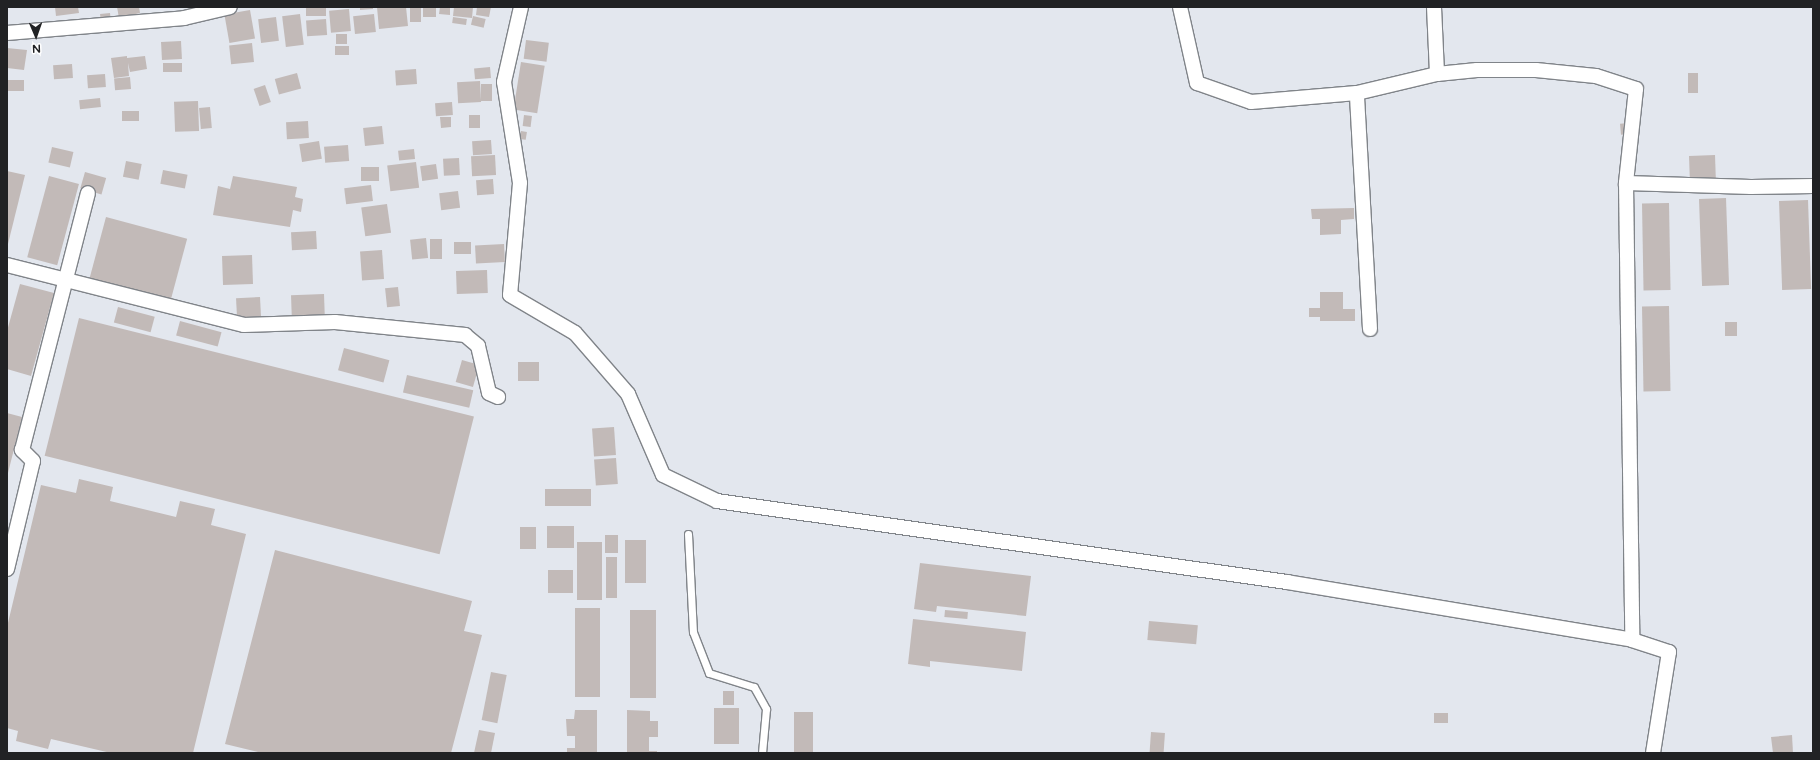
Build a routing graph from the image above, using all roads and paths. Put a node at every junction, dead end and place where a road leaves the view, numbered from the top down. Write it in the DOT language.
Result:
graph roads {
  1 [pos="230,7"];
  2 [pos="521,7"];
  3 [pos="1180,7"];
  4 [pos="1434,7"];
  5 [pos="7,33"];
  6 [pos="1437,74"];
  7 [pos="1357,93"];
  8 [pos="1626,183"];
  9 [pos="1813,186"];
  10 [pos="88,193"];
  11 [pos="7,265"];
  12 [pos="66,280"];
  13 [pos="1370,329"];
  14 [pos="498,397"];
  15 [pos="688,534"];
  16 [pos="7,569"];
  17 [pos="1632,640"];
  18 [pos="762,753"];
  19 [pos="1653,753"];
  1 -- 5 [label="street"];
  2 -- 17 [label="street"];
  3 -- 7 [label="street"];
  4 -- 6 [label="street"];
  6 -- 7 [label="street"];
  6 -- 8 [label="street"];
  7 -- 13 [label="street"];
  8 -- 9 [label="street"];
  8 -- 17 [label="street"];
  10 -- 12 [label="street"];
  11 -- 12 [label="street"];
  12 -- 14 [label="street"];
  12 -- 16 [label="street"];
  15 -- 18 [label="lane"];
  17 -- 19 [label="street"];
}
